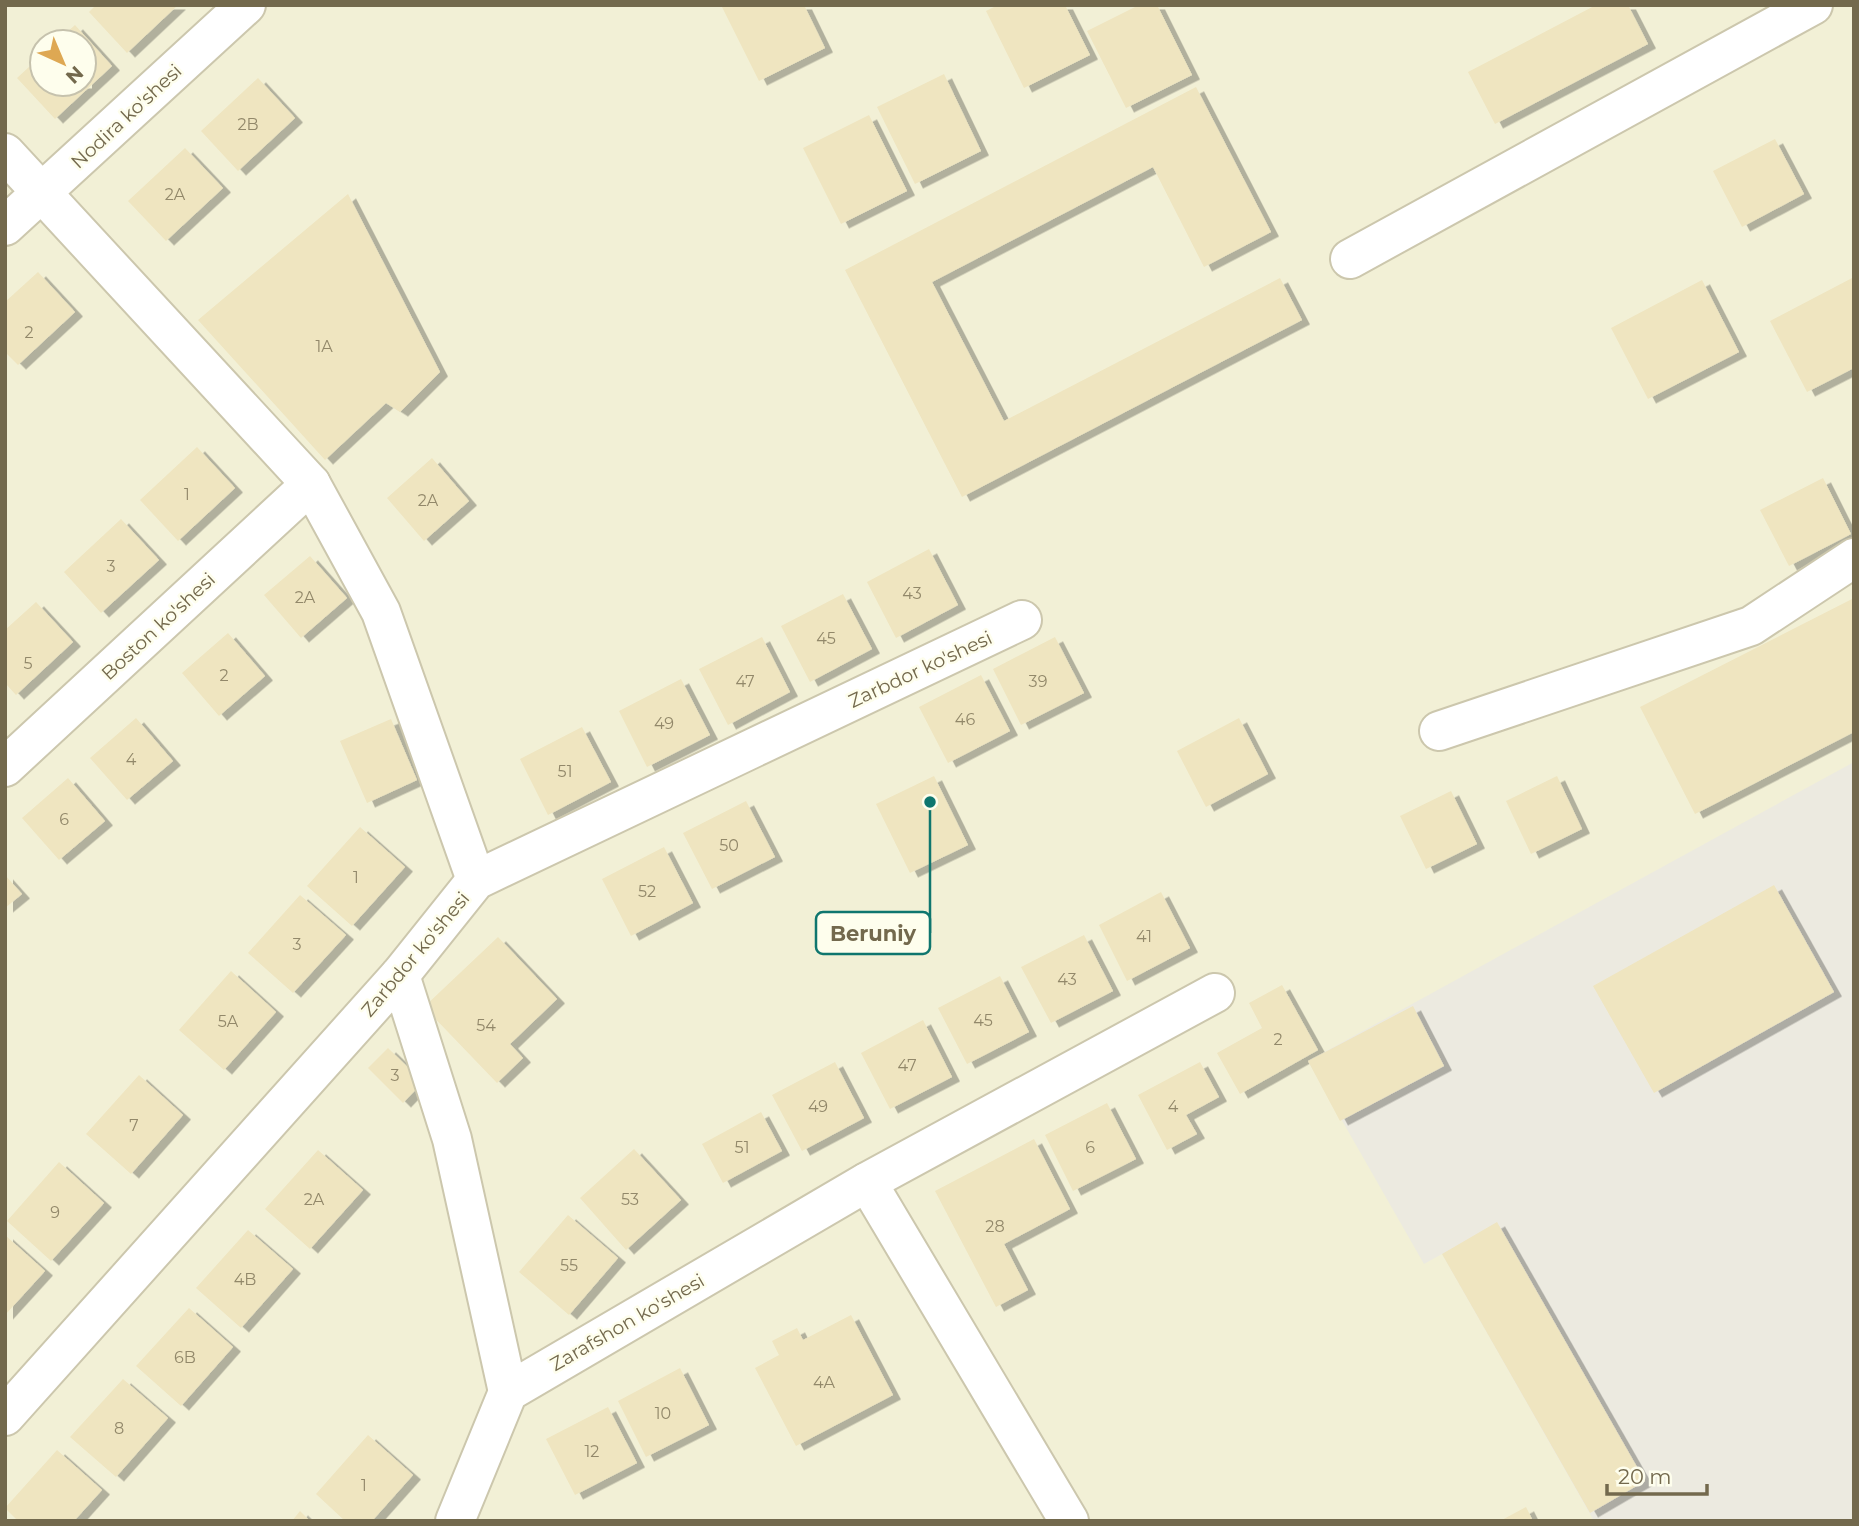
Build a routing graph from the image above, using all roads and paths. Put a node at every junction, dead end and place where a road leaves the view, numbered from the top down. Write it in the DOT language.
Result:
graph roads {
  1 [pos="246,5"];
  2 [pos="1813,5"];
  3 [pos="5,153"];
  4 [pos="42,192"];
  5 [pos="5,226"];
  6 [pos="1350,259"];
  7 [pos="311,484"];
  8 [pos="1854,558"];
  9 [pos="1022,620"];
  10 [pos="1439,731"];
  11 [pos="5,767"];
  12 [pos="476,880"];
  13 [pos="401,975"];
  14 [pos="1215,993"];
  15 [pos="867,1182"];
  16 [pos="508,1392"];
  17 [pos="5,1416"];
  18 [pos="455,1521"];
  19 [pos="1069,1521"];
  1 -- 4 [label="street, Nodira ko'shesi"];
  2 -- 6 [label="street"];
  3 -- 4 [label="street"];
  4 -- 5 [label="street, Nodira ko'shesi"];
  4 -- 7 [label="street"];
  7 -- 11 [label="street, Boston ko'shesi"];
  7 -- 12 [label="street"];
  8 -- 10 [label="street"];
  9 -- 12 [label="street, Zarbdor ko'shesi"];
  12 -- 13 [label="street, Zarbdor ko'shesi"];
  13 -- 16 [label="street"];
  13 -- 17 [label="street, Zarbdor ko'shesi"];
  14 -- 15 [label="street, Zarafshon ko'shesi"];
  15 -- 16 [label="street, Zarafshon ko'shesi"];
  15 -- 19 [label="street"];
  16 -- 18 [label="street"];
}
